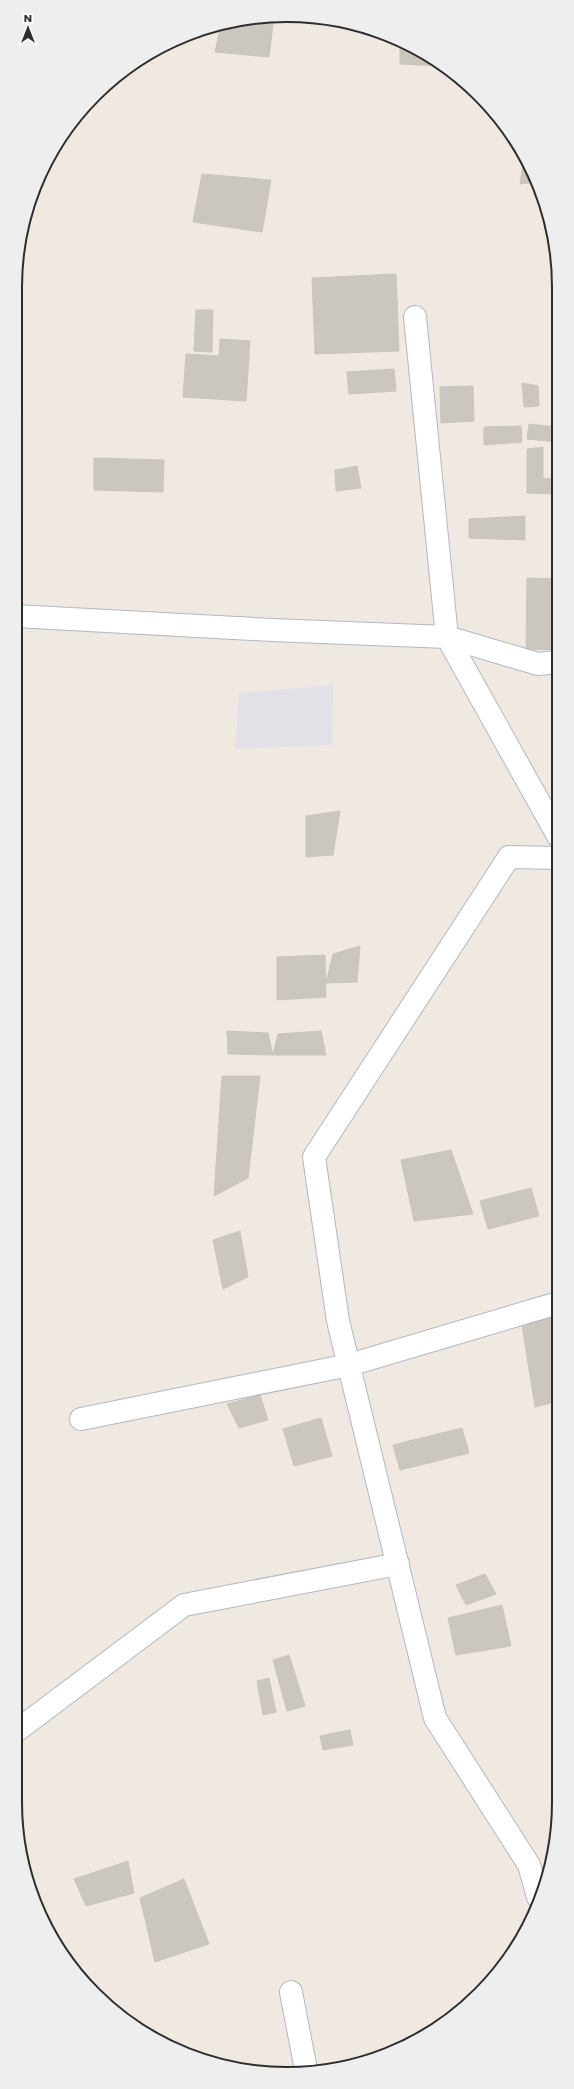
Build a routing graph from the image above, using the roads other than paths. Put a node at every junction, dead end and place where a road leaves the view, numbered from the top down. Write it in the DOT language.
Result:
graph roads {
  1 [pos="415,317"];
  2 [pos="22,616"];
  3 [pos="446,637"];
  4 [pos="552,663"];
  5 [pos="552,825"];
  6 [pos="552,858"];
  7 [pos="552,1305"];
  8 [pos="349,1365"];
  9 [pos="81,1419"];
  10 [pos="398,1564"];
  11 [pos="22,1727"];
  12 [pos="536,1891"];
  13 [pos="291,1992"];
  14 [pos="305,2066"];
  1 -- 3 [label="street"];
  2 -- 3 [label="street"];
  3 -- 4 [label="street"];
  3 -- 5 [label="street"];
  6 -- 8 [label="street"];
  7 -- 8 [label="street"];
  8 -- 9 [label="street"];
  8 -- 10 [label="street"];
  10 -- 11 [label="street"];
  10 -- 12 [label="street"];
  13 -- 14 [label="street"];
}
